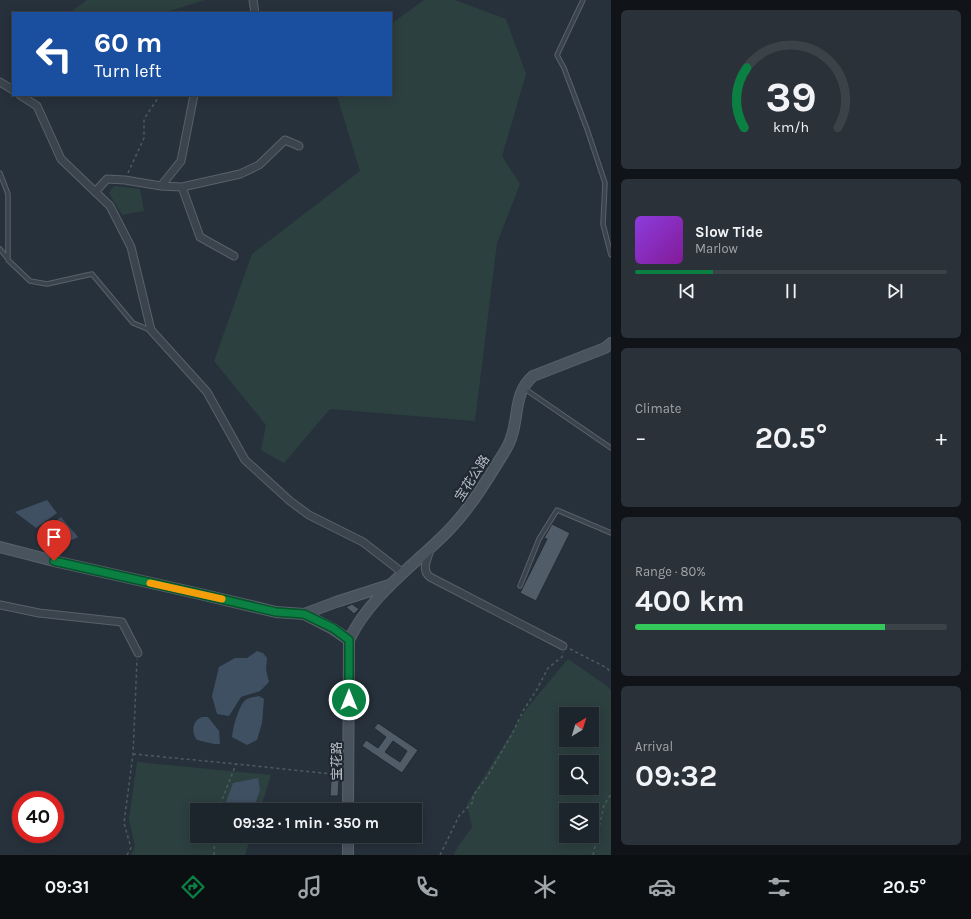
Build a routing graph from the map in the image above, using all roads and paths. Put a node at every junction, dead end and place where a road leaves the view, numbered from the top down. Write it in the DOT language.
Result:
graph roads {
  1 [pos="254,0"];
  2 [pos="583,0"];
  3 [pos="255,12"];
  4 [pos="0,82"];
  5 [pos="12,89"];
  6 [pos="22,96"];
  7 [pos="194,96"];
  8 [pos="158,98"];
  9 [pos="299,146"];
  10 [pos="0,172"];
  11 [pos="125,180"];
  12 [pos="161,186"];
  13 [pos="182,187"];
  14 [pos="95,192"];
  15 [pos="0,249"];
  16 [pos="611,255"];
  17 [pos="234,256"];
  18 [pos="8,260"];
  19 [pos="151,330"];
  20 [pos="611,343"];
  21 [pos="523,387"];
  22 [pos="611,448"];
  23 [pos="611,533"];
  24 [pos="0,547"];
  25 [pos="430,548"];
  26 [pos="403,573"];
  27 [pos="391,585"];
  28 [pos="520,586"];
  29 [pos="0,605"];
  30 [pos="304,614"];
  31 [pos="349,640"];
  32 [pos="563,646"];
  33 [pos="138,653"];
  34 [pos="611,673"];
  35 [pos="133,754"];
  36 [pos="236,764"];
  37 [pos="349,776"];
  38 [pos="611,794"];
  39 [pos="221,803"];
  40 [pos="348,803"];
  41 [pos="215,843"];
  42 [pos="348,843"];
  43 [pos="127,855"];
  44 [pos="214,855"];
  45 [pos="348,855"];
  46 [pos="440,855"];
  47 [pos="593,855"];
  1 -- 3 [label="street"];
  2 -- 16 [label="lane"];
  4 -- 5 [label="street"];
  6 -- 14 [label="street"];
  7 -- 12 [label="street"];
  8 -- 11 [label="path"];
  9 -- 13 [label="street"];
  10 -- 18 [label="lane"];
  11 -- 12 [label="street"];
  11 -- 14 [label="street"];
  12 -- 13 [label="street"];
  13 -- 17 [label="street"];
  14 -- 19 [label="street"];
  15 -- 18 [label="lane"];
  18 -- 19 [label="lane"];
  19 -- 26 [label="street"];
  20 -- 21 [label="street"];
  21 -- 22 [label="lane"];
  21 -- 25 [label="street, 宝花公路"];
  23 -- 28 [label="lane"];
  24 -- 30 [label="street"];
  25 -- 26 [label="street, 宝花公路"];
  25 -- 32 [label="street"];
  26 -- 27 [label="street, 宝花公路"];
  27 -- 30 [label="street"];
  27 -- 31 [label="street, 宝花公路"];
  29 -- 33 [label="street"];
  30 -- 31 [label="street"];
  31 -- 37 [label="street, 宝花路"];
  33 -- 35 [label="path"];
  34 -- 46 [label="path"];
  35 -- 36 [label="path"];
  35 -- 43 [label="path"];
  36 -- 37 [label="path"];
  36 -- 39 [label="path"];
  37 -- 40 [label="street, 宝花路"];
  38 -- 47 [label="path"];
  41 -- 44 [label="path"];
  42 -- 45 [label="street"];
}
